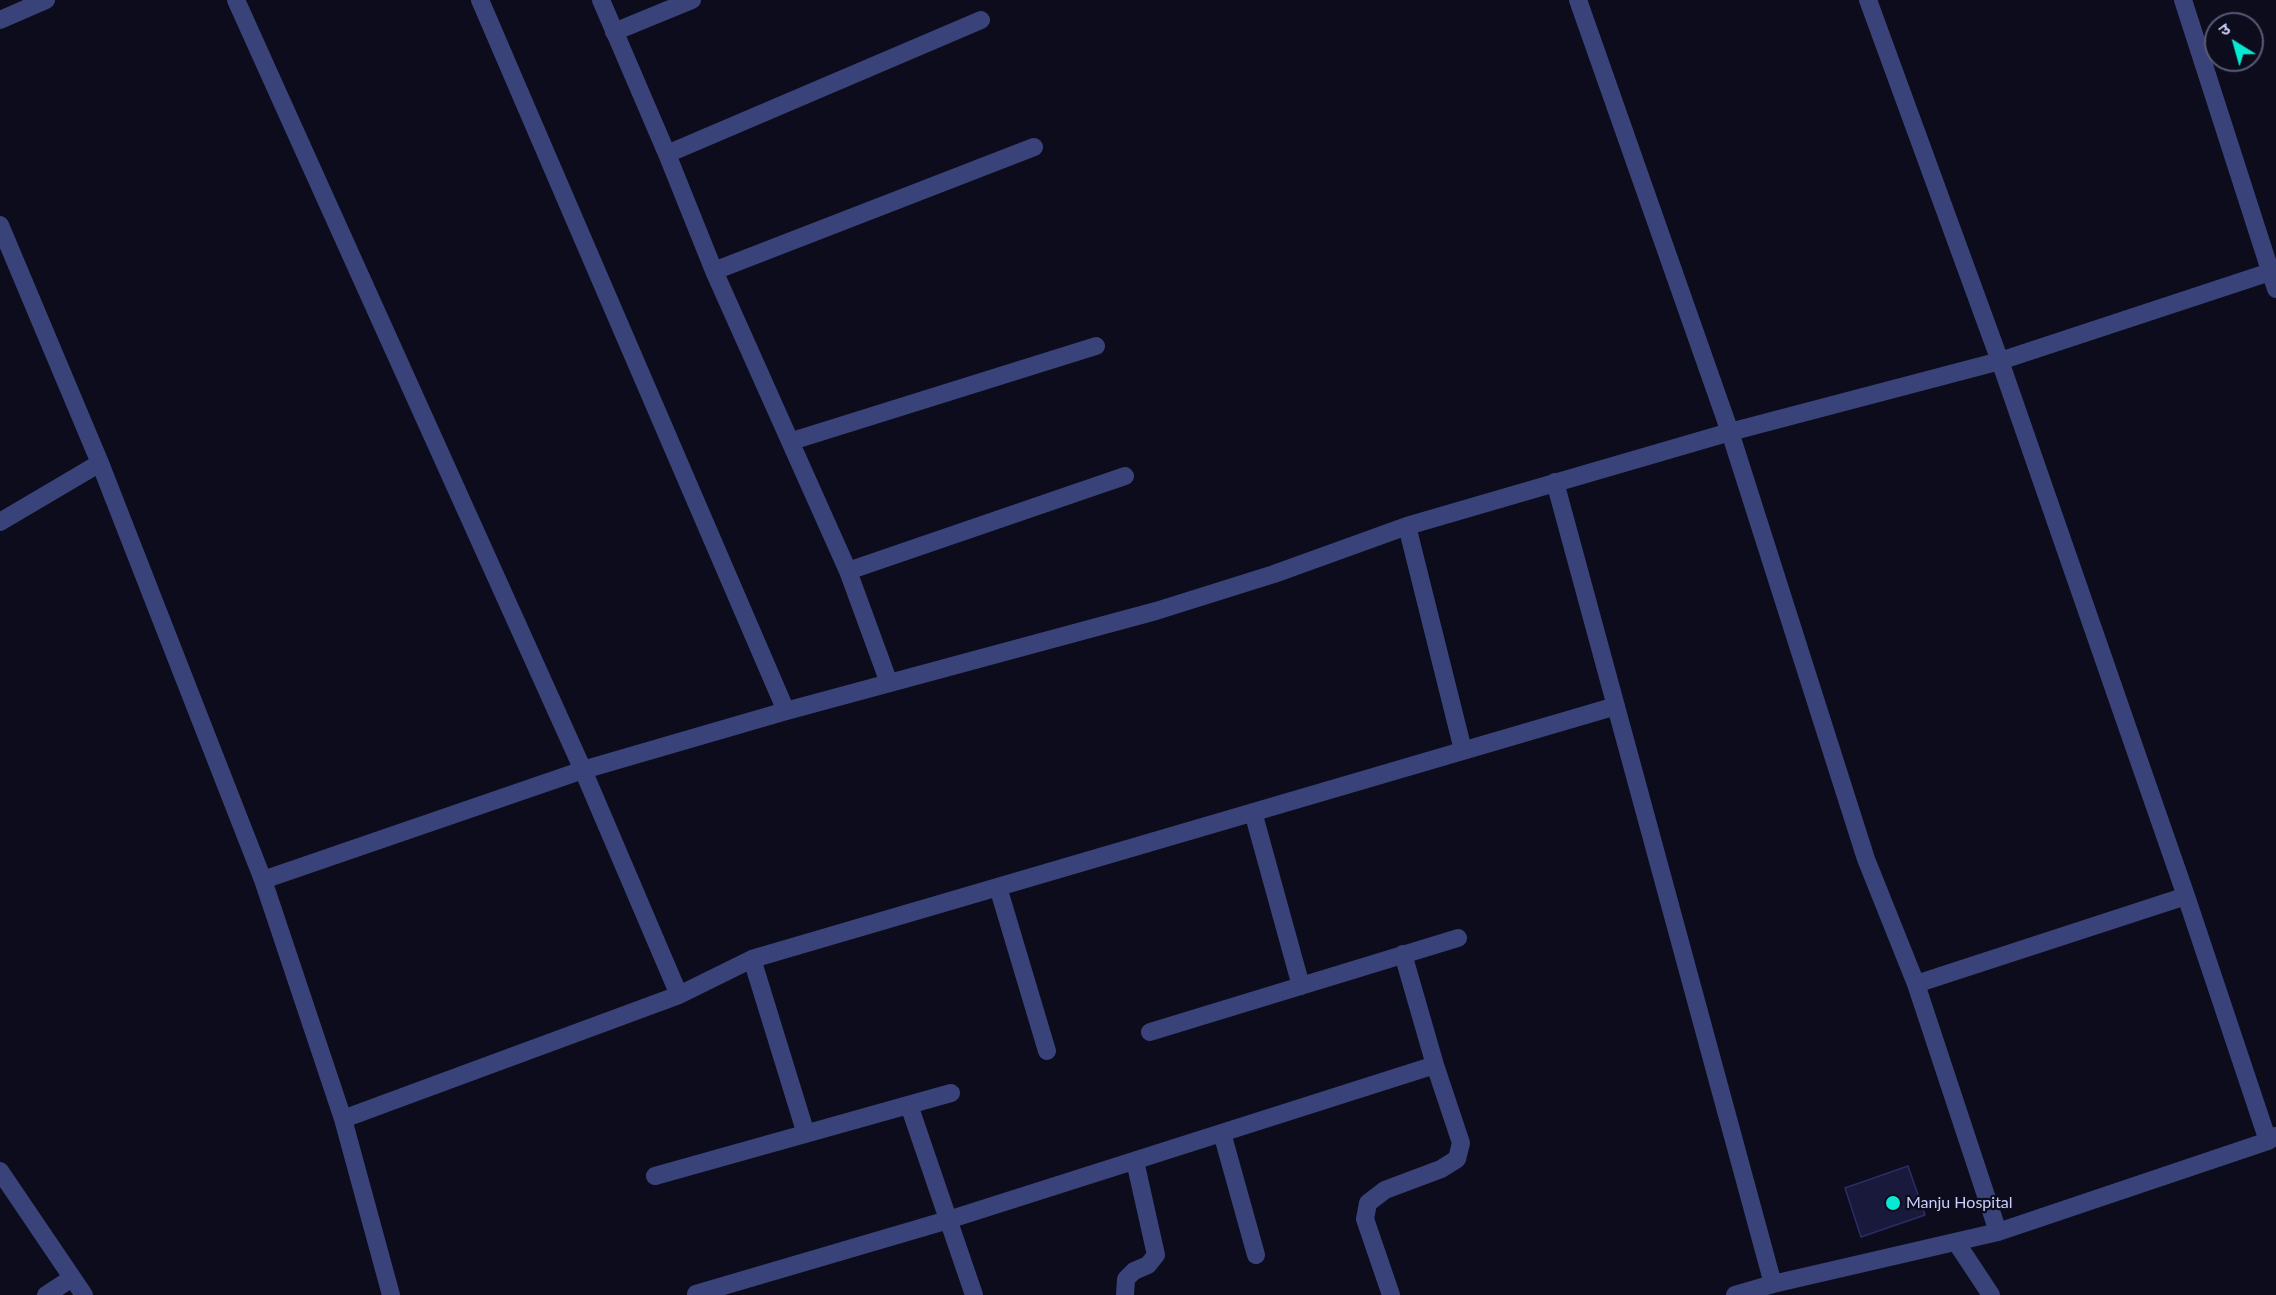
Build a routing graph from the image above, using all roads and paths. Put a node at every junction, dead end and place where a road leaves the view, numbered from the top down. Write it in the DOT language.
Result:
graph roads {
  1 [pos="46,0"];
  2 [pos="236,0"];
  3 [pos="480,0"];
  4 [pos="601,0"];
  5 [pos="692,0"];
  6 [pos="1578,0"];
  7 [pos="1868,0"];
  8 [pos="2182,0"];
  9 [pos="0,20"];
  10 [pos="981,20"];
  11 [pos="614,32"];
  12 [pos="1034,147"];
  13 [pos="668,154"];
  14 [pos="0,225"];
  15 [pos="2273,270"];
  16 [pos="714,271"];
  17 [pos="2276,289"];
  18 [pos="1096,346"];
  19 [pos="2000,361"];
  20 [pos="1730,432"];
  21 [pos="792,441"];
  22 [pos="100,463"];
  23 [pos="1125,476"];
  24 [pos="1555,482"];
  25 [pos="0,522"];
  26 [pos="1407,526"];
  27 [pos="848,571"];
  28 [pos="889,683"];
  29 [pos="1616,706"];
  30 [pos="786,711"];
  31 [pos="1463,750"];
  32 [pos="583,770"];
  33 [pos="1253,812"];
  34 [pos="263,880"];
  35 [pos="998,887"];
  36 [pos="2187,896"];
  37 [pos="1458,938"];
  38 [pos="1403,954"];
  39 [pos="752,959"];
  40 [pos="1916,984"];
  41 [pos="1301,986"];
  42 [pos="679,995"];
  43 [pos="1150,1032"];
  44 [pos="1047,1050"];
  45 [pos="1435,1065"];
  46 [pos="951,1093"];
  47 [pos="909,1105"];
  48 [pos="343,1119"];
  49 [pos="1222,1133"];
  50 [pos="806,1134"];
  51 [pos="2272,1138"];
  52 [pos="1135,1161"];
  53 [pos="0,1171"];
  54 [pos="655,1176"];
  55 [pos="948,1220"];
  56 [pos="1998,1232"];
  57 [pos="1956,1242"];
  58 [pos="1256,1255"];
  59 [pos="72,1278"];
  60 [pos="1773,1284"];
  61 [pos="696,1294"];
  62 [pos="46,1295"];
  63 [pos="84,1295"];
  64 [pos="392,1295"];
  65 [pos="974,1295"];
  66 [pos="1125,1295"];
  67 [pos="1391,1295"];
  68 [pos="1735,1295"];
  69 [pos="1991,1295"];
  1 -- 9 [label="street"];
  2 -- 32 [label="street"];
  3 -- 30 [label="street"];
  4 -- 11 [label="street"];
  5 -- 11 [label="street"];
  6 -- 20 [label="street"];
  7 -- 19 [label="street"];
  8 -- 15 [label="street"];
  10 -- 13 [label="street"];
  11 -- 13 [label="street"];
  12 -- 16 [label="street"];
  13 -- 16 [label="street"];
  14 -- 22 [label="street"];
  15 -- 17 [label="street"];
  15 -- 19 [label="street"];
  16 -- 21 [label="street"];
  18 -- 21 [label="street"];
  19 -- 20 [label="street"];
  19 -- 36 [label="street"];
  20 -- 24 [label="street"];
  20 -- 40 [label="street"];
  21 -- 27 [label="street"];
  22 -- 25 [label="street"];
  22 -- 34 [label="street"];
  23 -- 27 [label="street"];
  24 -- 26 [label="street"];
  24 -- 29 [label="street"];
  26 -- 28 [label="street"];
  26 -- 31 [label="street"];
  27 -- 28 [label="street"];
  28 -- 30 [label="street"];
  29 -- 31 [label="street"];
  29 -- 60 [label="street"];
  30 -- 32 [label="street"];
  31 -- 33 [label="street"];
  32 -- 34 [label="street"];
  32 -- 42 [label="street"];
  33 -- 35 [label="street"];
  33 -- 41 [label="street"];
  34 -- 48 [label="street"];
  35 -- 39 [label="street"];
  35 -- 44 [label="street"];
  36 -- 40 [label="street"];
  36 -- 51 [label="street"];
  37 -- 38 [label="street"];
  38 -- 41 [label="street"];
  38 -- 45 [label="street"];
  39 -- 42 [label="street"];
  39 -- 50 [label="street"];
  40 -- 56 [label="street"];
  41 -- 43 [label="street"];
  42 -- 48 [label="street"];
  45 -- 49 [label="street"];
  45 -- 67 [label="street"];
  46 -- 47 [label="street"];
  47 -- 50 [label="street"];
  47 -- 55 [label="street"];
  48 -- 64 [label="street"];
  49 -- 52 [label="street"];
  49 -- 58 [label="street"];
  50 -- 54 [label="street"];
  51 -- 56 [label="street"];
  52 -- 55 [label="street"];
  52 -- 66 [label="street"];
  53 -- 59 [label="street"];
  55 -- 61 [label="street"];
  55 -- 65 [label="street"];
  56 -- 57 [label="street"];
  57 -- 60 [label="street"];
  57 -- 69 [label="street"];
  59 -- 62 [label="street"];
  59 -- 63 [label="street"];
  60 -- 68 [label="street"];
}
